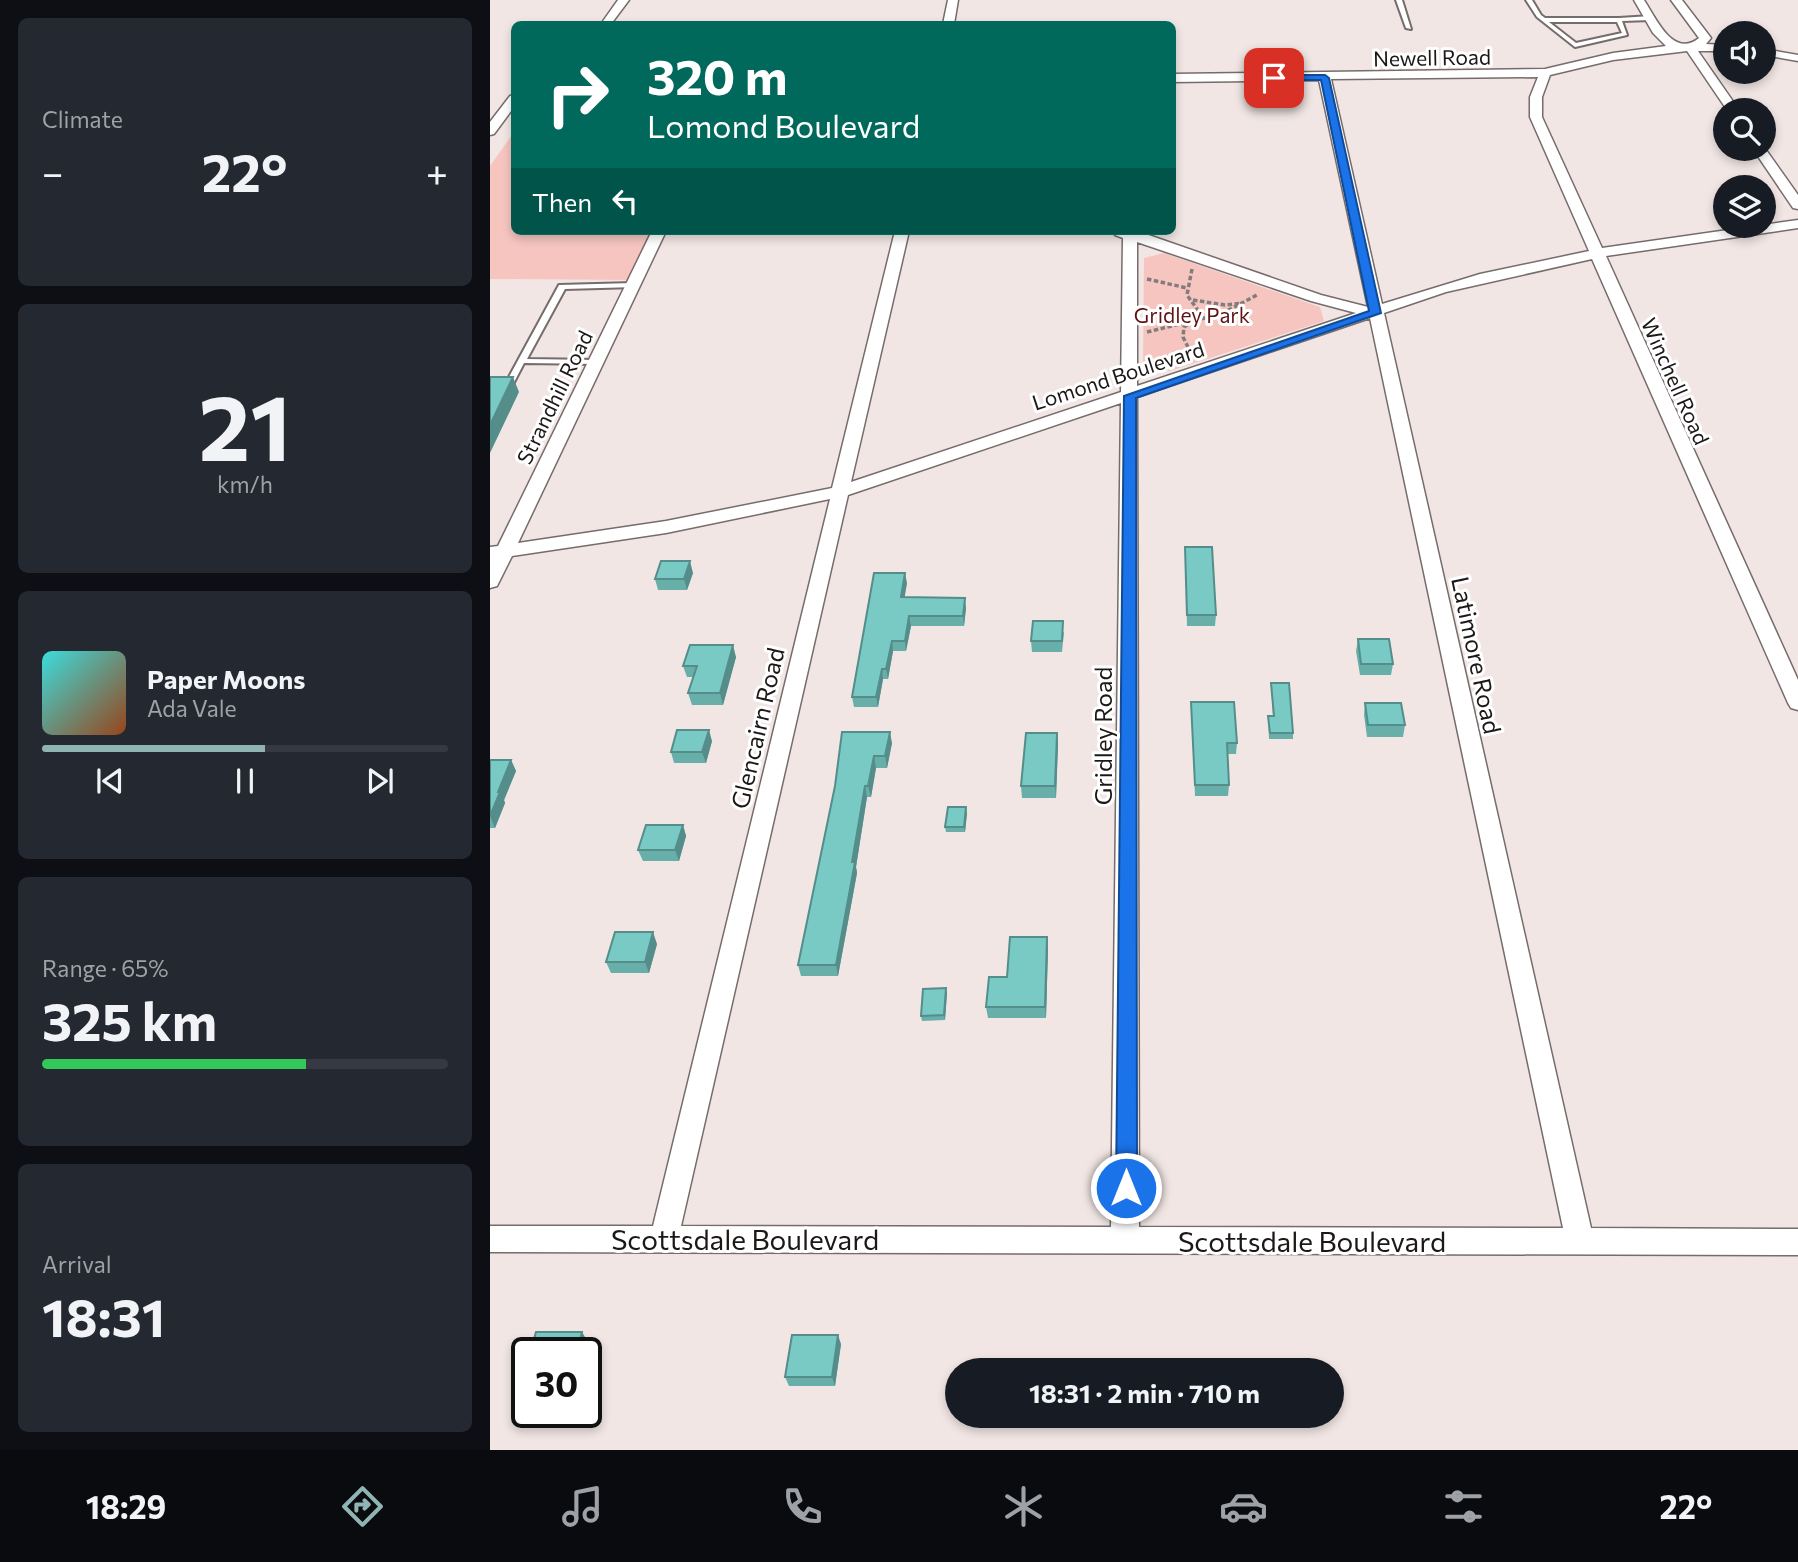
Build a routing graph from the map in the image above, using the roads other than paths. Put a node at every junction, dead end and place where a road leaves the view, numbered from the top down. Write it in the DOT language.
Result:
graph roads {
  1 [pos="624,0"];
  2 [pos="953,0"];
  3 [pos="1399,0"];
  4 [pos="1529,0"];
  5 [pos="1639,0"];
  6 [pos="1676,0"];
  7 [pos="1651,18"];
  8 [pos="1545,20"];
  9 [pos="1583,20"];
  10 [pos="1619,20"];
  11 [pos="608,21"];
  12 [pos="950,21"];
  13 [pos="1409,28"];
  14 [pos="1598,40"];
  15 [pos="1690,48"];
  16 [pos="1713,48"];
  17 [pos="1776,54"];
  18 [pos="1798,58"];
  19 [pos="1545,73"];
  20 [pos="1176,78"];
  21 [pos="1325,78"];
  22 [pos="1725,98"];
  23 [pos="511,103"];
  24 [pos="490,131"];
  25 [pos="1767,161"];
  26 [pos="1798,205"];
  27 [pos="1798,225"];
  28 [pos="657,235"];
  29 [pos="901,235"];
  30 [pos="1126,235"];
  31 [pos="1135,235"];
  32 [pos="1595,253"];
  33 [pos="633,285"];
  34 [pos="1375,313"];
  35 [pos="521,361"];
  36 [pos="596,362"];
  37 [pos="506,389"];
  38 [pos="1130,396"];
  39 [pos="840,492"];
  40 [pos="498,551"];
  41 [pos="490,582"];
  42 [pos="1798,702"];
  43 [pos="664,1238"];
  44 [pos="490,1239"];
  45 [pos="1125,1240"];
  46 [pos="1580,1242"];
  47 [pos="1798,1242"];
  1 -- 11 [label="street"];
  2 -- 12 [label="street"];
  3 -- 13 [label="lane"];
  4 -- 8 [label="lane"];
  5 -- 7 [label="street"];
  6 -- 15 [label="street"];
  7 -- 10 [label="lane"];
  7 -- 15 [label="street"];
  8 -- 9 [label="lane"];
  8 -- 14 [label="lane"];
  9 -- 10 [label="lane"];
  9 -- 14 [label="lane"];
  10 -- 14 [label="lane"];
  15 -- 16 [label="street, Newell Road"];
  15 -- 19 [label="street, Newell Road"];
  15 -- 22 [label="street"];
  17 -- 18 [label="street"];
  19 -- 21 [label="street, Newell Road"];
  19 -- 32 [label="street, Winchell Road"];
  20 -- 21 [label="street, Newell Road"];
  21 -- 34 [label="street, Latimore Road"];
  23 -- 24 [label="street"];
  25 -- 26 [label="street"];
  27 -- 32 [label="street, Lomond Boulevard"];
  28 -- 33 [label="street, Strandhill Road"];
  29 -- 39 [label="street, Glencairn Road"];
  30 -- 38 [label="street, Gridley Road"];
  31 -- 34 [label="street"];
  32 -- 34 [label="street, Lomond Boulevard"];
  32 -- 42 [label="street, Winchell Road"];
  33 -- 35 [label="lane"];
  33 -- 36 [label="street, Strandhill Road"];
  34 -- 38 [label="street, Lomond Boulevard"];
  34 -- 46 [label="street, Latimore Road"];
  35 -- 36 [label="lane"];
  35 -- 37 [label="lane"];
  36 -- 40 [label="street, Strandhill Road"];
  38 -- 39 [label="street, Lomond Boulevard"];
  38 -- 45 [label="street, Gridley Road"];
  39 -- 40 [label="street, Lomond Boulevard"];
  39 -- 43 [label="street, Glencairn Road"];
  40 -- 41 [label="street, Strandhill Road"];
  43 -- 44 [label="street, Scottsdale Boulevard"];
  43 -- 45 [label="street, Scottsdale Boulevard"];
  45 -- 46 [label="street, Scottsdale Boulevard"];
  46 -- 47 [label="street, Scottsdale Boulevard"];
}
